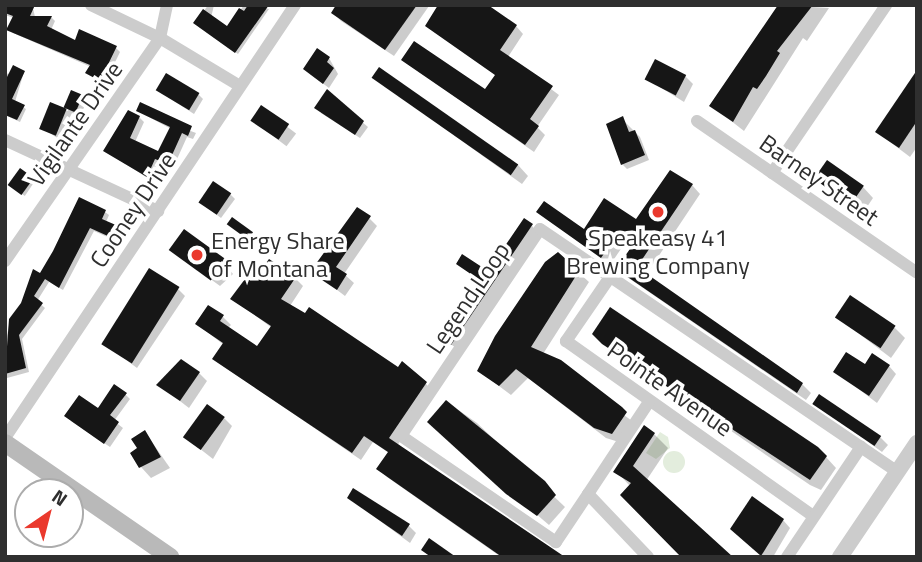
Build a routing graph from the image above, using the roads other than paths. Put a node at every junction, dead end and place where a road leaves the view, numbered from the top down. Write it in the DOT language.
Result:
graph roads {
  1 [pos="92,5"];
  2 [pos="167,5"];
  3 [pos="295,5"];
  4 [pos="886,5"];
  5 [pos="160,38"];
  6 [pos="240,86"];
  7 [pos="697,121"];
  8 [pos="5,140"];
  9 [pos="68,168"];
  10 [pos="772,173"];
  11 [pos="158,211"];
  12 [pos="5,261"];
  13 [pos="917,274"];
  14 [pos="610,277"];
  15 [pos="649,402"];
  16 [pos="5,438"];
  17 [pos="5,443"];
  18 [pos="917,443"];
  19 [pos="860,447"];
  20 [pos="897,472"];
  21 [pos="588,494"];
  22 [pos="813,516"];
  23 [pos="170,557"];
  24 [pos="648,557"];
  25 [pos="787,557"];
  26 [pos="840,557"];
  1 -- 5 [label="street"];
  2 -- 5 [label="street, Vigilante Drive"];
  3 -- 6 [label="street, Cooney Drive"];
  4 -- 10 [label="street"];
  5 -- 6 [label="street"];
  5 -- 9 [label="street, Vigilante Drive"];
  6 -- 11 [label="street, Cooney Drive"];
  7 -- 10 [label="street, Barney Street"];
  8 -- 9 [label="street"];
  9 -- 11 [label="street"];
  9 -- 12 [label="street, Vigilante Drive"];
  10 -- 13 [label="street, Barney Street"];
  11 -- 16 [label="street, Cooney Drive"];
  14 -- 15 [label="street, Pointe Avenue"];
  14 -- 19 [label="street, Legend Loop"];
  14 -- 21 [label="street, Legend Loop"];
  15 -- 21 [label="street"];
  15 -- 22 [label="street, Pointe Avenue"];
  17 -- 23 [label="main road"];
  18 -- 20 [label="street"];
  19 -- 20 [label="street, Legend Loop"];
  19 -- 22 [label="street"];
  20 -- 26 [label="street"];
  21 -- 24 [label="street"];
  22 -- 25 [label="street"];
}
